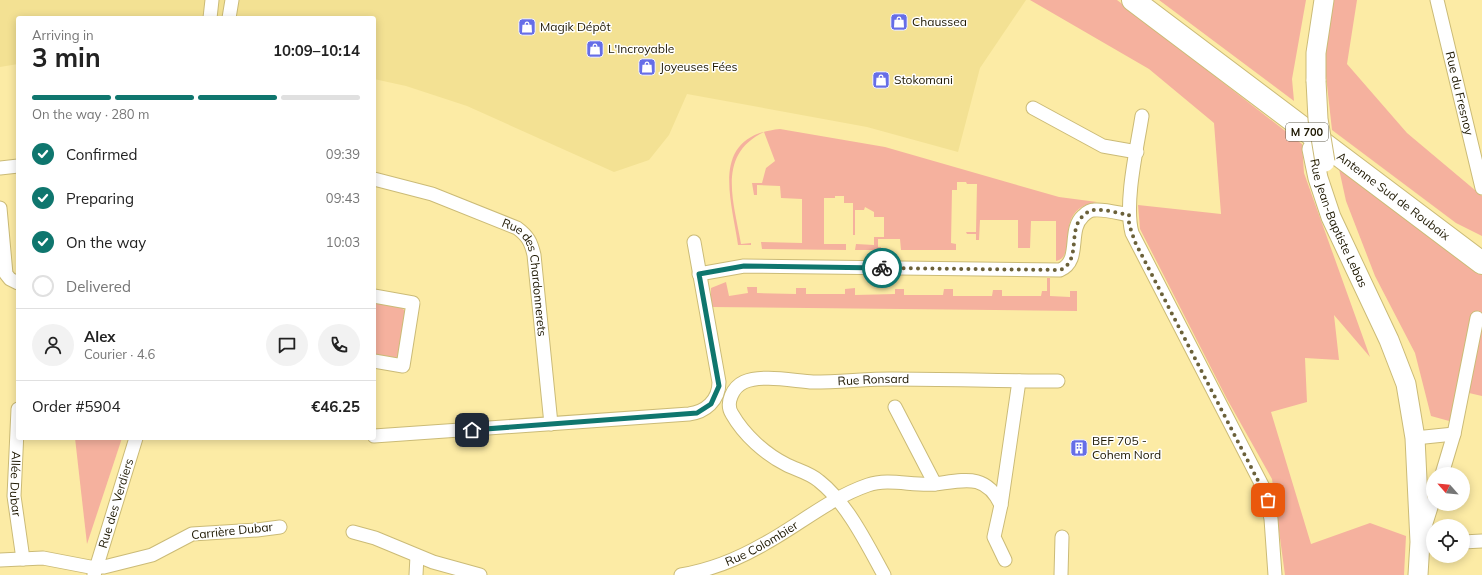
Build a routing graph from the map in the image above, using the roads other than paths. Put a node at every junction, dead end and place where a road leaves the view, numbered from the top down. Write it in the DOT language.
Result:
graph roads {
  1 [pos="212,0"];
  2 [pos="232,0"];
  3 [pos="1132,0"];
  4 [pos="1148,0"];
  5 [pos="1312,0"];
  6 [pos="1324,0"];
  7 [pos="1437,0"];
  8 [pos="210,16"];
  9 [pos="229,16"];
  10 [pos="1310,78"];
  11 [pos="1033,108"];
  12 [pos="1142,116"];
  13 [pos="1137,152"];
  14 [pos="16,166"];
  15 [pos="0,168"];
  16 [pos="376,180"];
  17 [pos="1482,188"];
  18 [pos="0,208"];
  19 [pos="1129,215"];
  20 [pos="694,242"];
  21 [pos="1482,252"];
  22 [pos="1482,263"];
  23 [pos="699,274"];
  24 [pos="16,282"];
  25 [pos="376,296"];
  26 [pos="1477,318"];
  27 [pos="376,361"];
  28 [pos="1019,381"];
  29 [pos="1058,381"];
  30 [pos="895,407"];
  31 [pos="551,424"];
  32 [pos="1454,434"];
  33 [pos="376,436"];
  34 [pos="1421,437"];
  35 [pos="17,440"];
  36 [pos="135,440"];
  37 [pos="1444,467"];
  38 [pos="935,484"];
  39 [pos="837,500"];
  40 [pos="1001,505"];
  41 [pos="1426,519"];
  42 [pos="280,527"];
  43 [pos="353,532"];
  44 [pos="1062,537"];
  45 [pos="1482,541"];
  46 [pos="1426,542"];
  47 [pos="1470,542"];
  48 [pos="417,556"];
  49 [pos="23,559"];
  50 [pos="0,560"];
  51 [pos="1004,560"];
  52 [pos="95,571"];
  53 [pos="416,575"];
  54 [pos="480,575"];
  55 [pos="682,575"];
  56 [pos="884,575"];
  57 [pos="1061,575"];
  58 [pos="1275,575"];
  59 [pos="1418,575"];
  1 -- 8 [label="street"];
  2 -- 9 [label="street"];
  3 -- 22 [label="highway, Antenne Sud de Roubaix / M 700"];
  4 -- 21 [label="highway, Antenne Sud de Roubaix / M 700"];
  5 -- 10 [label="street, Rue Jean-Baptiste Lebas"];
  6 -- 10 [label="street, Rue Jean-Baptiste Lebas"];
  7 -- 17 [label="street, Rue du Fresnoy"];
  10 -- 34 [label="street, Rue Jean-Baptiste Lebas, bridge"];
  11 -- 13 [label="street"];
  12 -- 13 [label="street"];
  13 -- 19 [label="street"];
  14 -- 15 [label="street"];
  16 -- 31 [label="street, Rue des Chardonnerets"];
  18 -- 24 [label="street"];
  19 -- 23 [label="street"];
  19 -- 58 [label="street"];
  20 -- 23 [label="street"];
  23 -- 31 [label="street"];
  25 -- 27 [label="street"];
  26 -- 32 [label="street"];
  28 -- 29 [label="street, Rue Ronsard"];
  28 -- 39 [label="street, Rue Ronsard"];
  28 -- 40 [label="street"];
  30 -- 38 [label="street"];
  31 -- 33 [label="street"];
  32 -- 34 [label="street"];
  32 -- 37 [label="street"];
  34 -- 41 [label="street, Rue Jean-Baptiste Lebas"];
  35 -- 49 [label="street, Allée Dubar"];
  36 -- 52 [label="street, Rue des Verdiers"];
  38 -- 39 [label="street"];
  38 -- 40 [label="street"];
  39 -- 55 [label="street, Rue Colombier"];
  39 -- 56 [label="street"];
  40 -- 51 [label="street"];
  42 -- 52 [label="street, Carrière Dubar"];
  43 -- 48 [label="street"];
  44 -- 57 [label="street"];
  45 -- 47 [label="street"];
  46 -- 59 [label="street, Rue Jean-Baptiste Lebas"];
  48 -- 53 [label="street"];
  48 -- 54 [label="street"];
  49 -- 50 [label="street, Carrière Dubar"];
  49 -- 52 [label="street, Carrière Dubar"];
}
